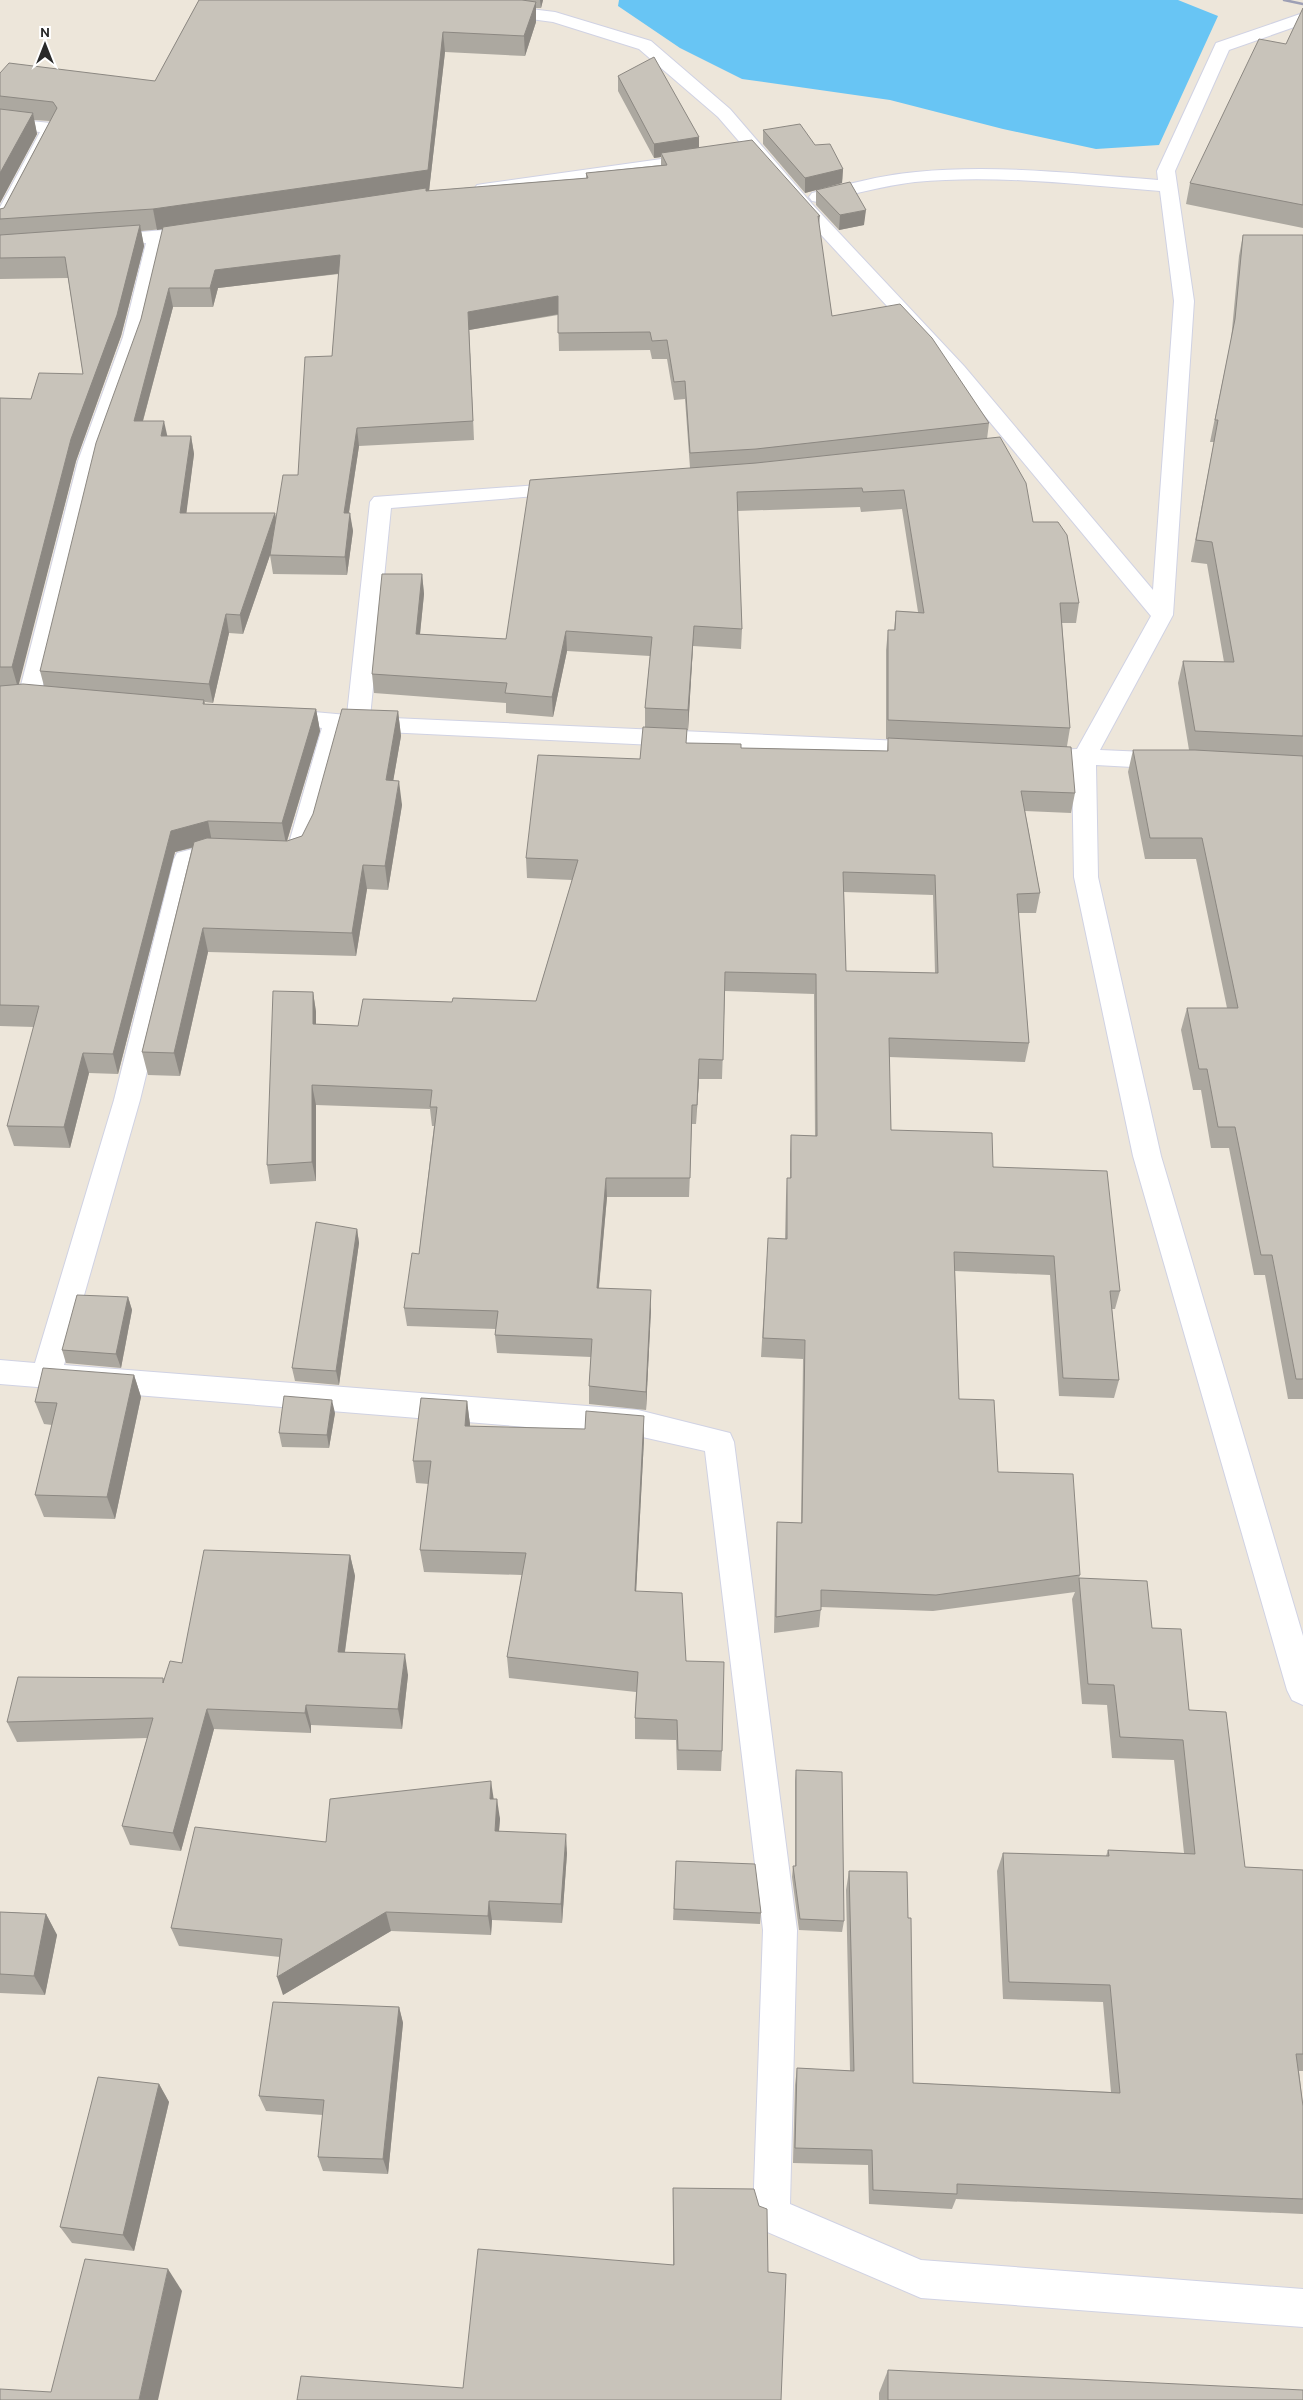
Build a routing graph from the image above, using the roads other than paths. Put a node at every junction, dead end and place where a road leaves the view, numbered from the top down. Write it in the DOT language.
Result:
graph roads {
  1 [pos="515,6"];
  2 [pos="474,7"];
  3 [pos="1303,18"];
  4 [pos="0,123"];
  5 [pos="718,156"];
  6 [pos="1168,186"];
  7 [pos="467,192"];
  8 [pos="800,201"];
  9 [pos="0,224"];
  10 [pos="218,230"];
  11 [pos="157,238"];
  12 [pos="88,242"];
  13 [pos="586,487"];
  14 [pos="1162,615"];
  15 [pos="29,697"];
  16 [pos="256,715"];
  17 [pos="347,723"];
  18 [pos="945,751"];
  19 [pos="1044,755"];
  20 [pos="1084,757"];
  21 [pos="1194,763"];
  22 [pos="0,1372"];
  23 [pos="46,1376"];
  24 [pos="1303,1690"];
  25 [pos="1303,2308"];
  1 -- 2 [label="street"];
  1 -- 8 [label="street"];
  3 -- 6 [label="street"];
  4 -- 9 [label="street"];
  5 -- 7 [label="street"];
  6 -- 8 [label="street"];
  6 -- 14 [label="street"];
  8 -- 14 [label="street"];
  10 -- 11 [label="street"];
  11 -- 12 [label="street"];
  11 -- 15 [label="street"];
  13 -- 17 [label="street"];
  14 -- 20 [label="street"];
  16 -- 17 [label="street"];
  17 -- 18 [label="street"];
  17 -- 23 [label="street"];
  19 -- 20 [label="street"];
  20 -- 21 [label="street"];
  20 -- 24 [label="street"];
  22 -- 23 [label="street"];
  23 -- 25 [label="street"];
}
